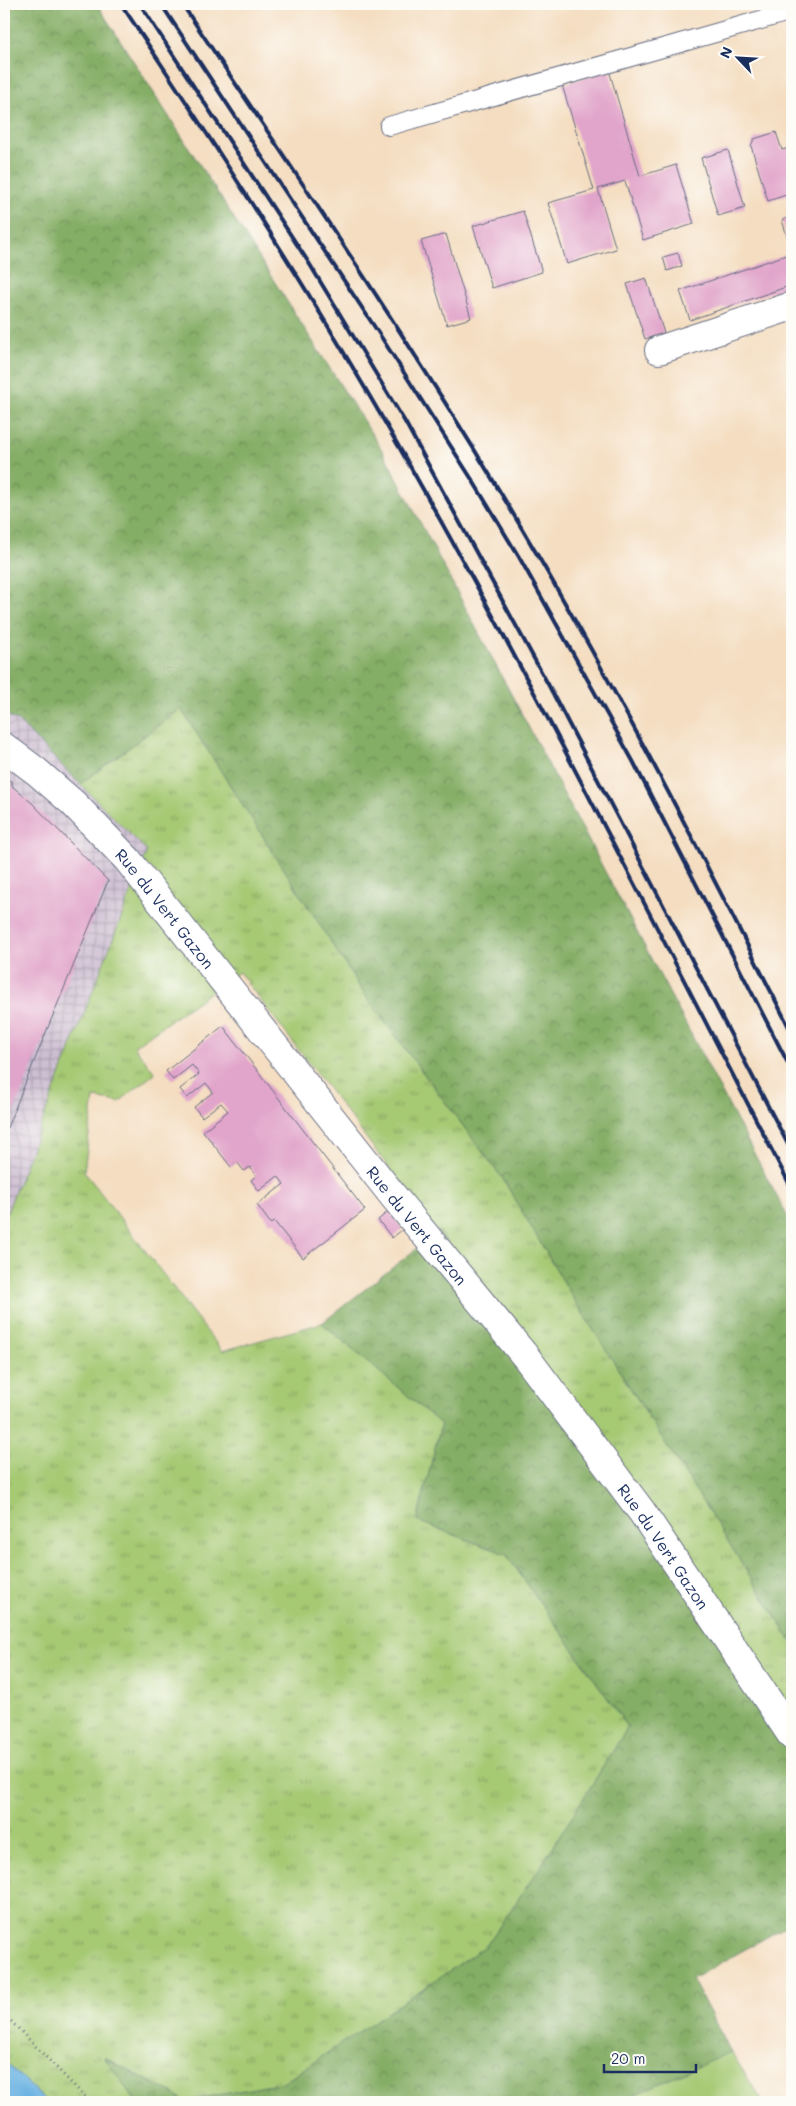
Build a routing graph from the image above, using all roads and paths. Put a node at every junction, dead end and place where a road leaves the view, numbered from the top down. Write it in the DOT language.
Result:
graph roads {
  1 [pos="792,11"];
  2 [pos="389,126"];
  3 [pos="792,306"];
  4 [pos="659,350"];
  5 [pos="4,747"];
  6 [pos="792,1736"];
  7 [pos="4,2014"];
  8 [pos="90,2102"];
  1 -- 2 [label="lane"];
  3 -- 4 [label="street"];
  5 -- 6 [label="street, Rue du Vert Gazon"];
  7 -- 8 [label="path"];
}
